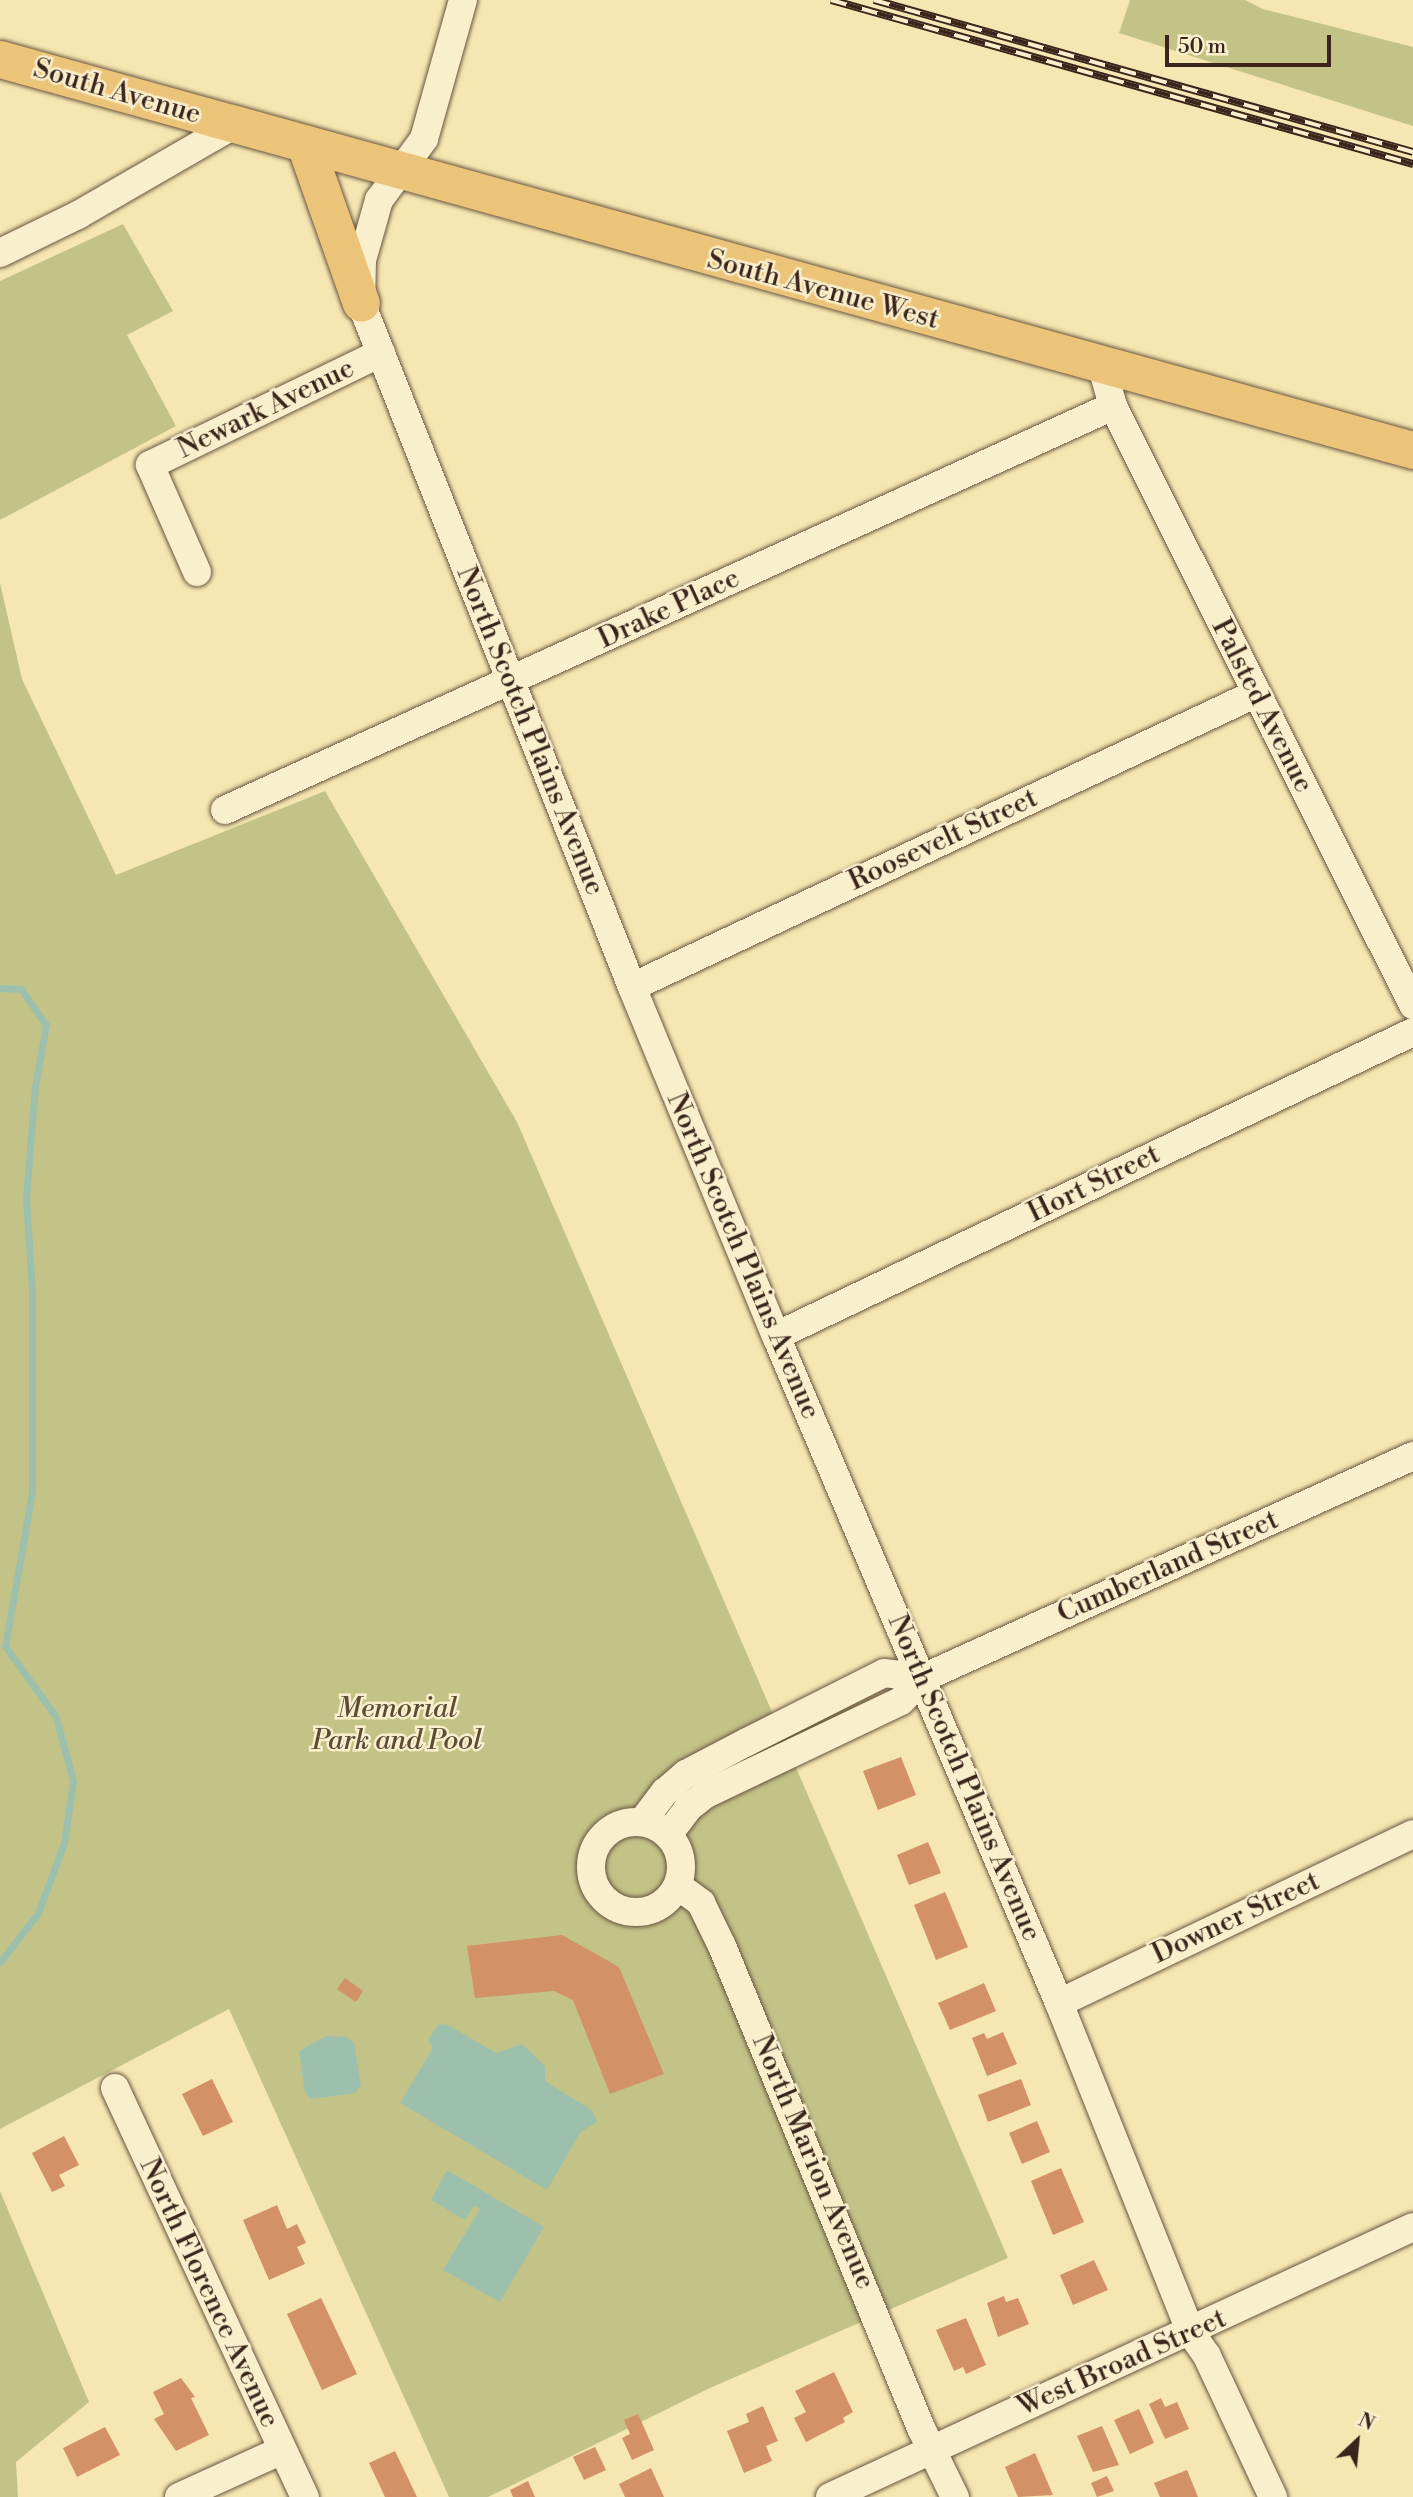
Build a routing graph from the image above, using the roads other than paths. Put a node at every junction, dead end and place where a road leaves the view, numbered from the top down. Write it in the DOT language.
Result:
graph roads {
  1 [pos="463,0"];
  2 [pos="0,59"];
  3 [pos="234,125"];
  4 [pos="306,147"];
  5 [pos="400,173"];
  6 [pos="0,253"];
  7 [pos="361,303"];
  8 [pos="381,353"];
  9 [pos="1102,367"];
  10 [pos="1113,406"];
  11 [pos="1413,450"];
  12 [pos="197,572"];
  13 [pos="510,682"];
  14 [pos="1255,694"];
  15 [pos="225,810"];
  16 [pos="632,987"];
  17 [pos="1413,1005"];
  18 [pos="1413,1032"];
  19 [pos="776,1336"];
  20 [pos="1413,1456"];
  21 [pos="923,1678"];
  22 [pos="642,1822"];
  23 [pos="1413,1834"];
  24 [pos="668,1835"];
  25 [pos="678,1886"];
  26 [pos="1059,2003"];
  27 [pos="115,2088"];
  28 [pos="1413,2227"];
  29 [pos="1191,2333"];
  30 [pos="931,2449"];
  31 [pos="282,2450"];
  32 [pos="179,2497"];
  33 [pos="305,2497"];
  34 [pos="830,2497"];
  35 [pos="955,2497"];
  36 [pos="1273,2497"];
  1 -- 5 [label="street, North Scotch Plains Avenue"];
  2 -- 3 [label="main road, South Avenue"];
  3 -- 4 [label="main road, South Avenue West"];
  3 -- 6 [label="street"];
  4 -- 5 [label="main road, South Avenue West"];
  4 -- 7 [label="main road"];
  5 -- 7 [label="street, North Scotch Plains Avenue"];
  5 -- 9 [label="main road, South Avenue West"];
  7 -- 8 [label="street, North Scotch Plains Avenue"];
  8 -- 12 [label="street, Newark Avenue"];
  8 -- 13 [label="street, North Scotch Plains Avenue"];
  9 -- 10 [label="street, Palsted Avenue"];
  9 -- 11 [label="main road, South Avenue West"];
  10 -- 13 [label="street, Drake Place"];
  10 -- 14 [label="street, Palsted Avenue"];
  13 -- 15 [label="street, Drake Place"];
  13 -- 16 [label="street, North Scotch Plains Avenue"];
  14 -- 16 [label="street, Roosevelt Street"];
  14 -- 17 [label="street, Palsted Avenue"];
  16 -- 19 [label="street, North Scotch Plains Avenue"];
  18 -- 19 [label="street, Hort Street"];
  19 -- 21 [label="street, North Scotch Plains Avenue"];
  20 -- 21 [label="street, Cumberland Street"];
  21 -- 22 [label="street"];
  21 -- 24 [label="street, Cumberland Street"];
  21 -- 26 [label="street, North Scotch Plains Avenue"];
  22 -- 24 [label="street"];
  22 -- 25 [label="street"];
  23 -- 26 [label="street, Downer Street"];
  24 -- 25 [label="street"];
  25 -- 30 [label="street, North Marion Avenue"];
  26 -- 29 [label="street, North Scotch Plains Avenue"];
  27 -- 31 [label="street, North Florence Avenue"];
  28 -- 29 [label="street, West Broad Street"];
  29 -- 30 [label="street, West Broad Street"];
  29 -- 36 [label="street, North Scotch Plains Avenue"];
  30 -- 34 [label="street, West Broad Street"];
  30 -- 35 [label="street, North Marion Avenue"];
  31 -- 32 [label="street"];
  31 -- 33 [label="street, North Florence Avenue"];
}
